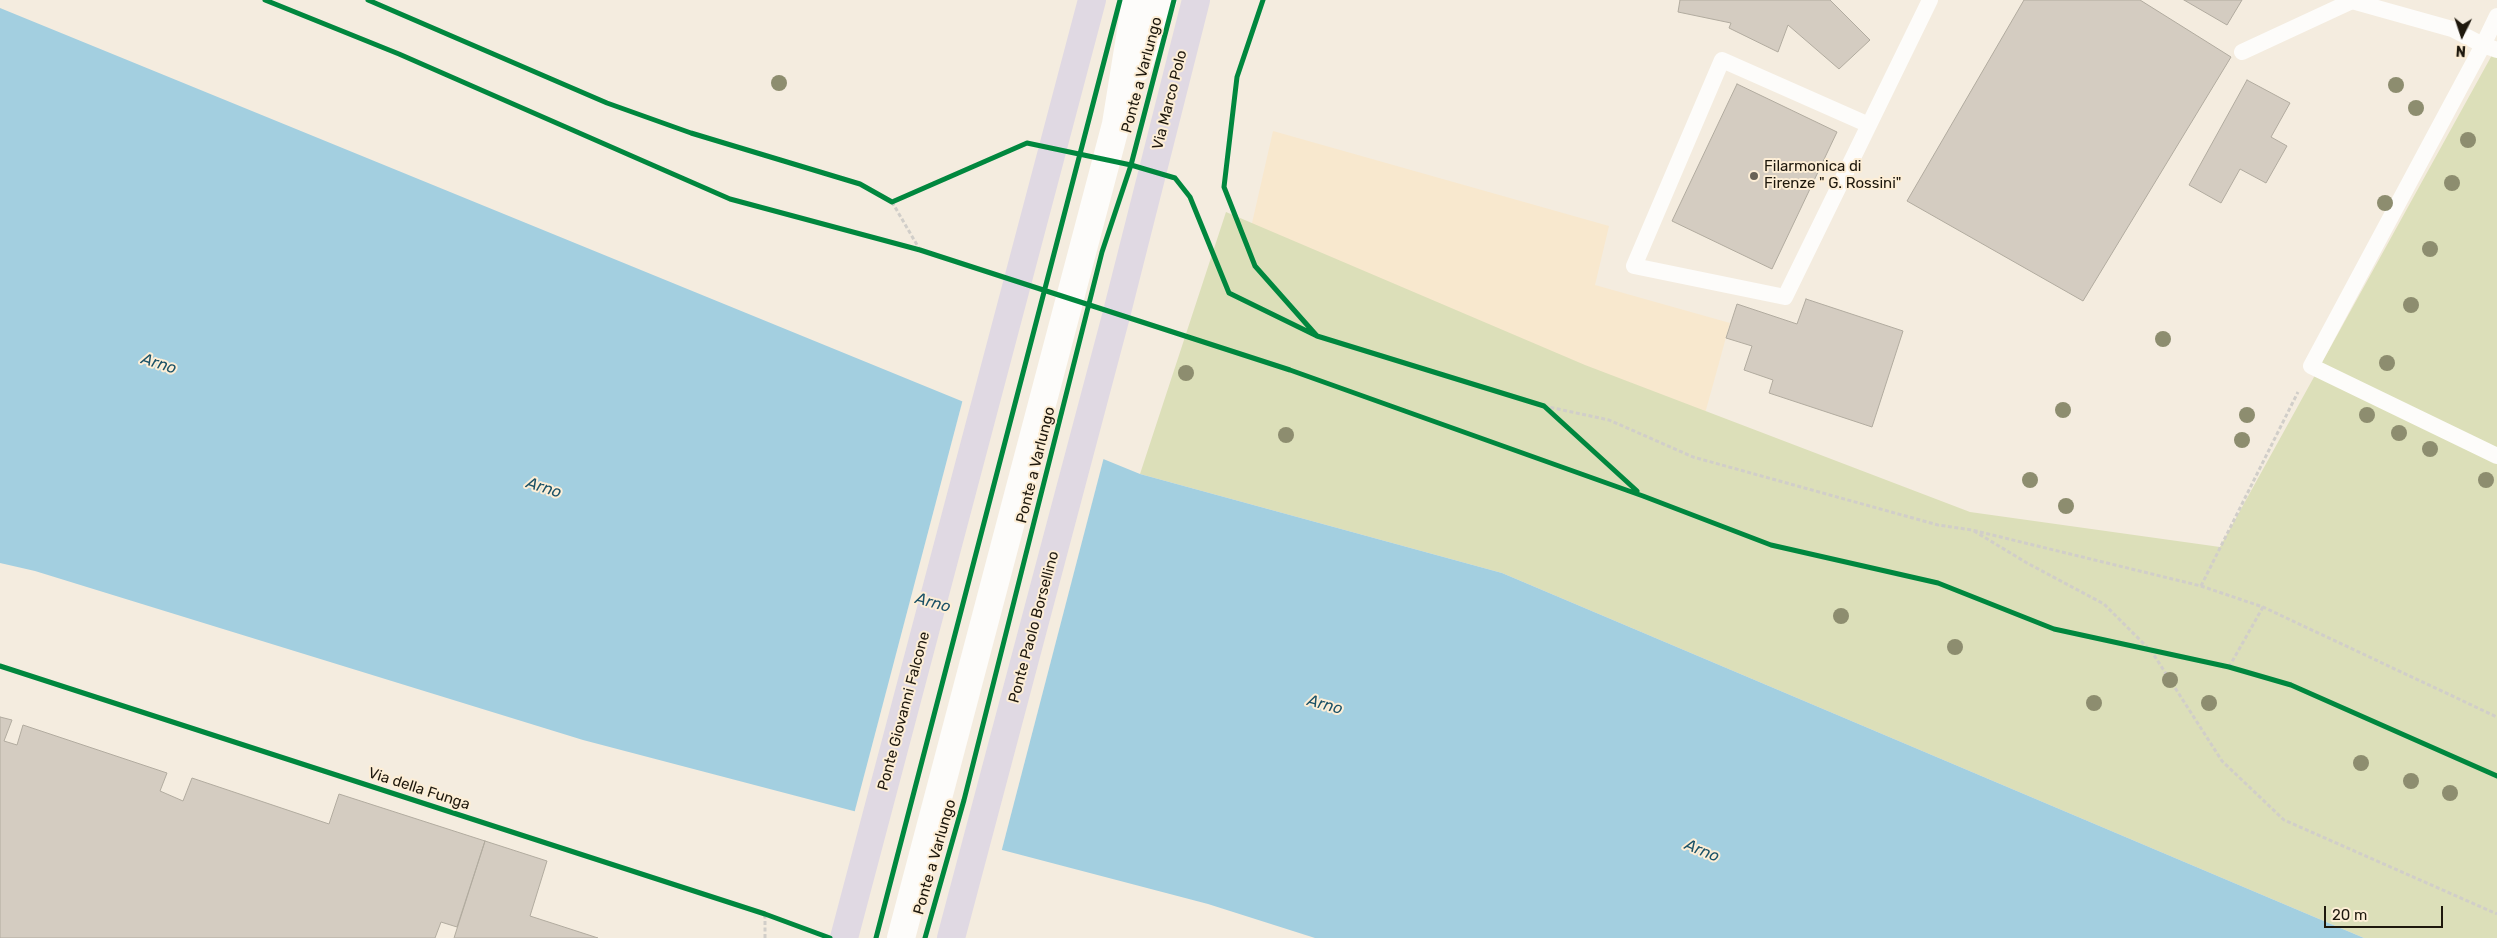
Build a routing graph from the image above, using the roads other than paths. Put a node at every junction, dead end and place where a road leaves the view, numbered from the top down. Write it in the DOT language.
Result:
graph roads {
  1 [pos="1092,0"];
  2 [pos="1136,0"];
  3 [pos="1162,0"];
  4 [pos="1196,0"];
  5 [pos="1930,0"];
  6 [pos="2497,16"];
  7 [pos="2490,48"];
  8 [pos="2242,52"];
  9 [pos="1116,124"];
  10 [pos="1869,125"];
  11 [pos="1116,316"];
  12 [pos="2497,456"];
  13 [pos="844,938"];
  14 [pos="900,938"];
  15 [pos="951,938"];
  1 -- 13 [label="highway, Ponte Giovanni Falcone"];
  2 -- 9 [label="street, Ponte a Varlungo"];
  3 -- 9 [label="street, Ponte a Varlungo"];
  4 -- 11 [label="highway, Via Marco Polo"];
  5 -- 10 [label="lane"];
  6 -- 7 [label="lane"];
  7 -- 8 [label="lane"];
  7 -- 12 [label="lane"];
  9 -- 14 [label="street, Ponte a Varlungo"];
  10 -- 10 [label="lane"];
  11 -- 15 [label="highway, Ponte Paolo Borsellino"];
}
